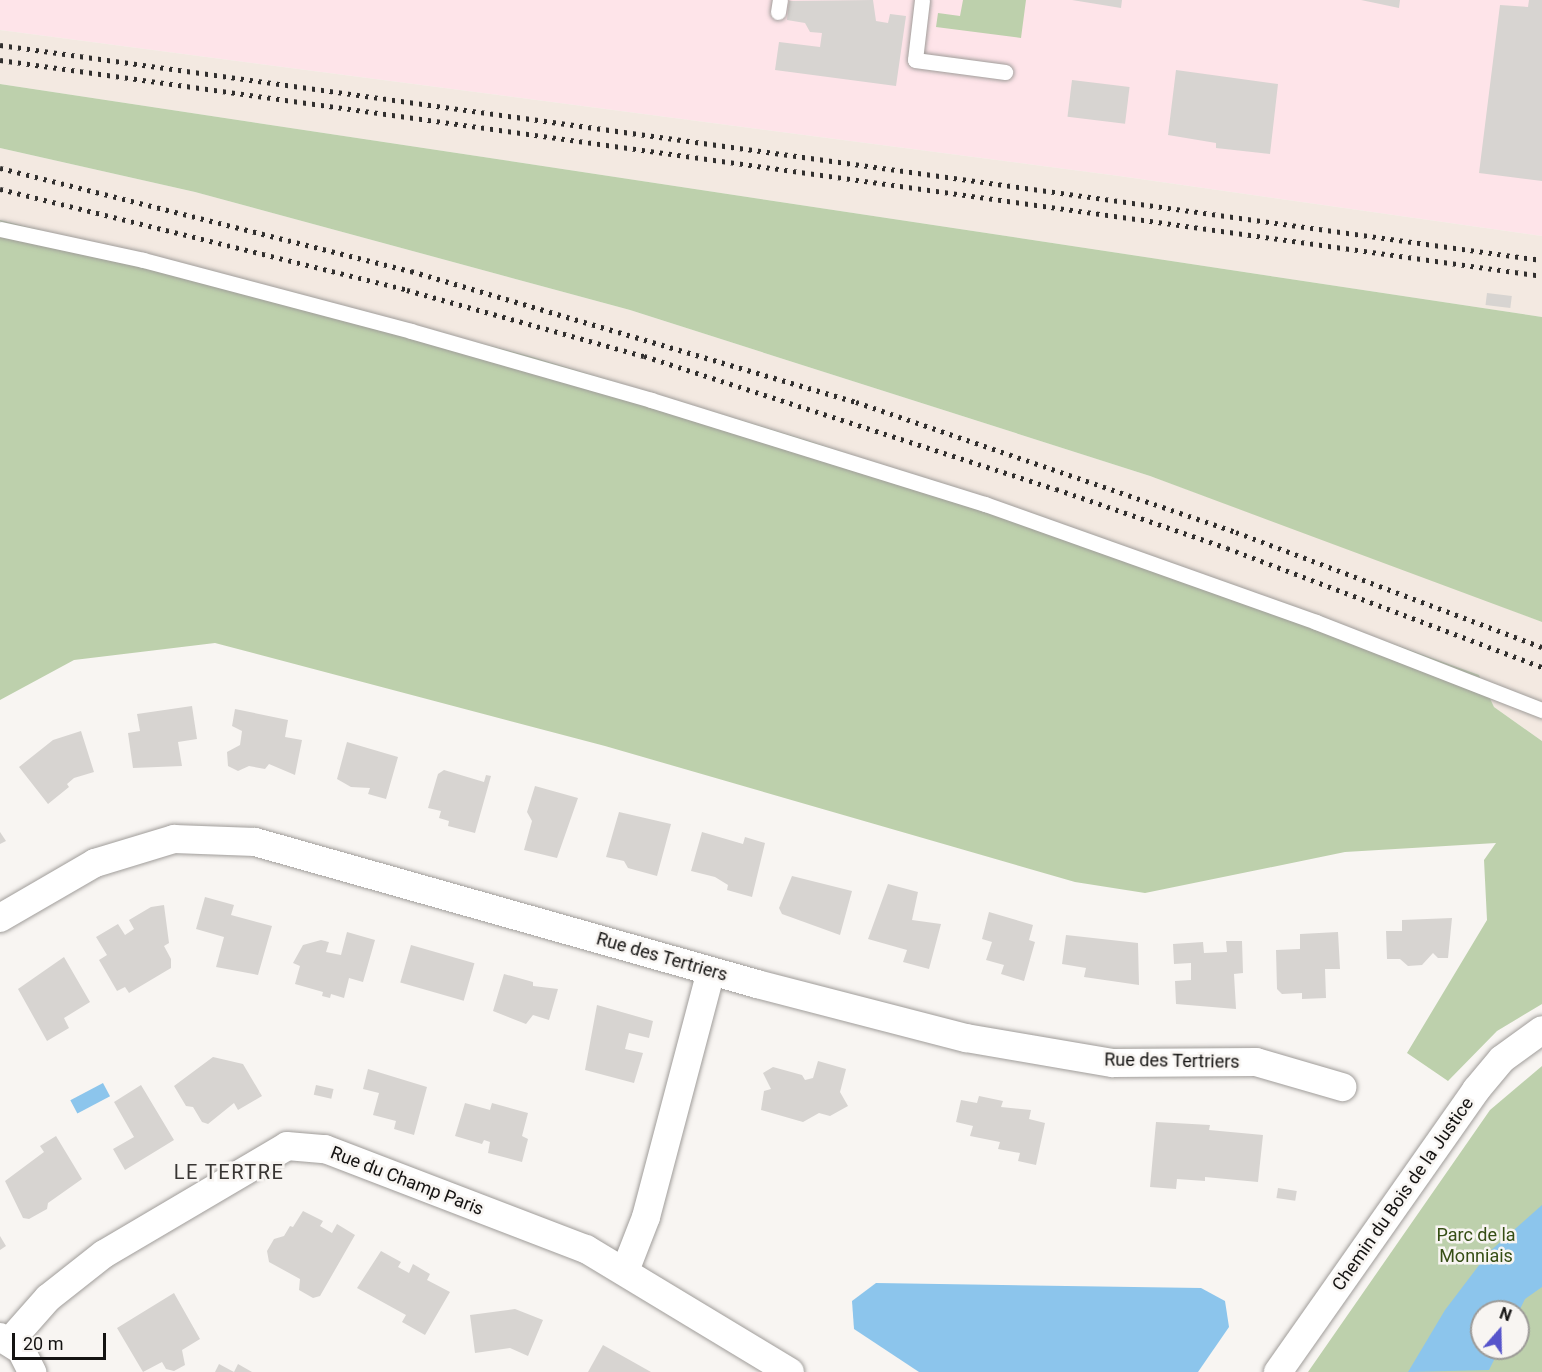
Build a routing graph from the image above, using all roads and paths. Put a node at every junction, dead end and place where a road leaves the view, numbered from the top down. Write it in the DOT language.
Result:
graph roads {
  1 [pos="922,0"];
  2 [pos="1005,72"];
  3 [pos="0,229"];
  4 [pos="1542,710"];
  5 [pos="0,918"];
  6 [pos="711,971"];
  7 [pos="1542,1030"];
  8 [pos="1342,1087"];
  9 [pos="625,1272"];
  10 [pos="5,1339"];
  11 [pos="32,1372"];
  12 [pos="790,1372"];
  13 [pos="1278,1372"];
  1 -- 2 [label="lane"];
  3 -- 4 [label="lane"];
  5 -- 6 [label="street, Rue des Tertriers"];
  6 -- 8 [label="street, Rue des Tertriers"];
  6 -- 9 [label="street"];
  7 -- 13 [label="street, Chemin du Bois de la Justice"];
  9 -- 10 [label="street, Rue du Champ Paris"];
  9 -- 12 [label="street, Rue du Champ Paris"];
  10 -- 11 [label="street"];
}
